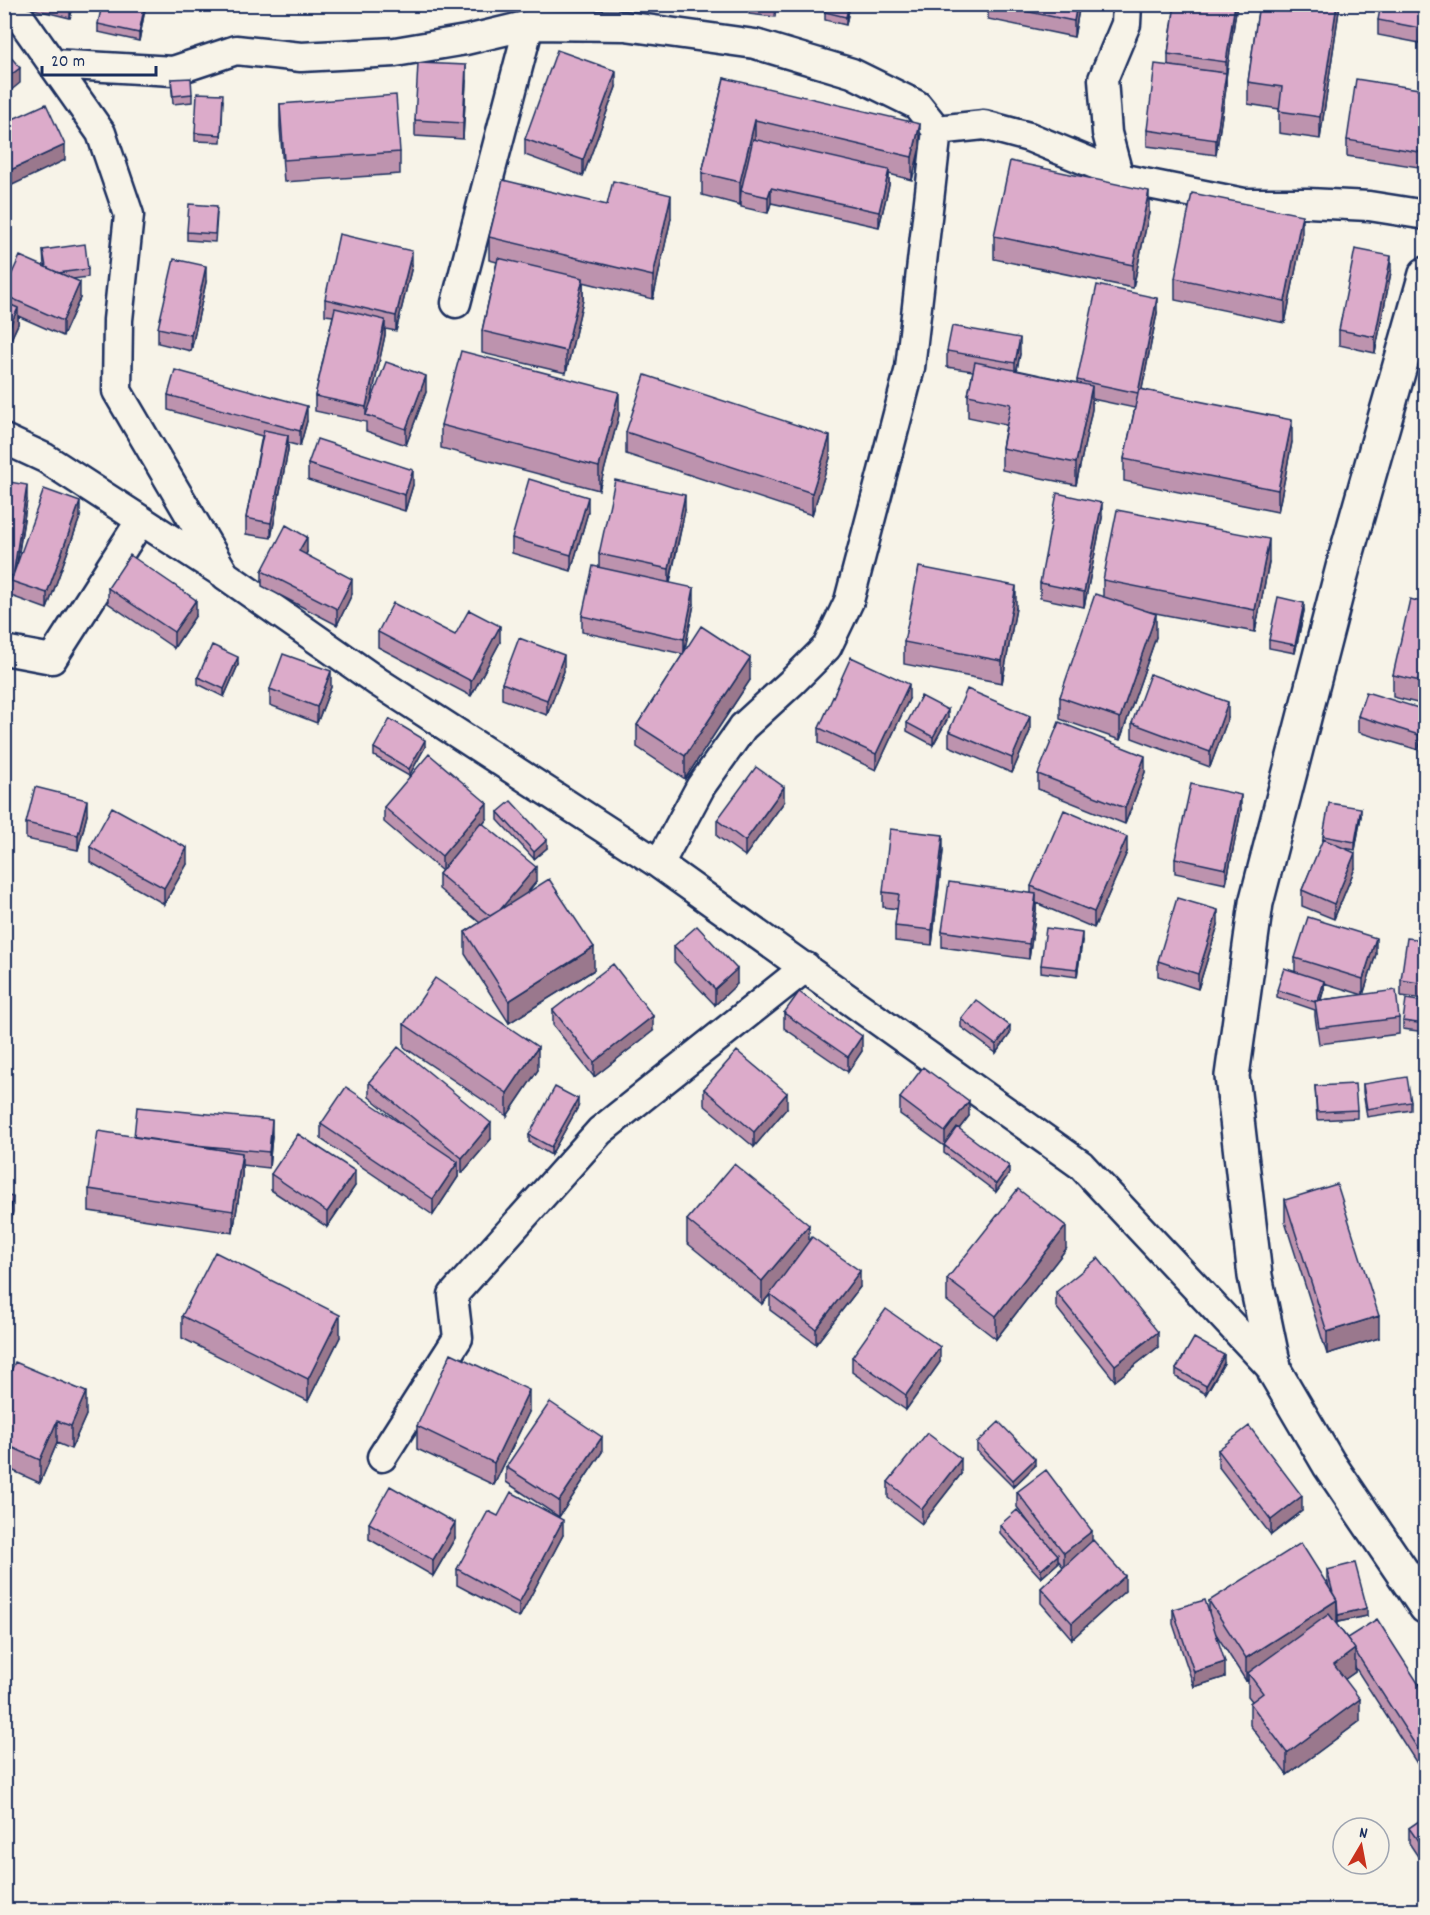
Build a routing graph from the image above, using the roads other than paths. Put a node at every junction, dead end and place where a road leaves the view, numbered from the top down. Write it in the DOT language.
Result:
graph roads {
  1 [pos="1127,4"];
  2 [pos="16,9"];
  3 [pos="529,25"];
  4 [pos="53,64"];
  5 [pos="937,130"];
  6 [pos="1119,178"];
  7 [pos="1425,215"];
  8 [pos="1425,274"];
  9 [pos="456,303"];
  10 [pos="4,439"];
  11 [pos="141,520"];
  12 [pos="225,574"];
  13 [pos="4,650"];
  14 [pos="659,864"];
  15 [pos="806,967"];
  16 [pos="1275,1372"];
  17 [pos="382,1457"];
  18 [pos="1425,1607"];
  1 -- 6 [label="street"];
  2 -- 4 [label="street"];
  3 -- 4 [label="street"];
  3 -- 5 [label="street"];
  3 -- 9 [label="street"];
  4 -- 12 [label="street"];
  5 -- 6 [label="street"];
  5 -- 14 [label="street"];
  6 -- 7 [label="street"];
  8 -- 16 [label="street"];
  10 -- 11 [label="street"];
  11 -- 12 [label="street"];
  11 -- 13 [label="street"];
  12 -- 14 [label="street"];
  14 -- 15 [label="street"];
  15 -- 16 [label="street"];
  15 -- 17 [label="street"];
  16 -- 18 [label="street"];
}
